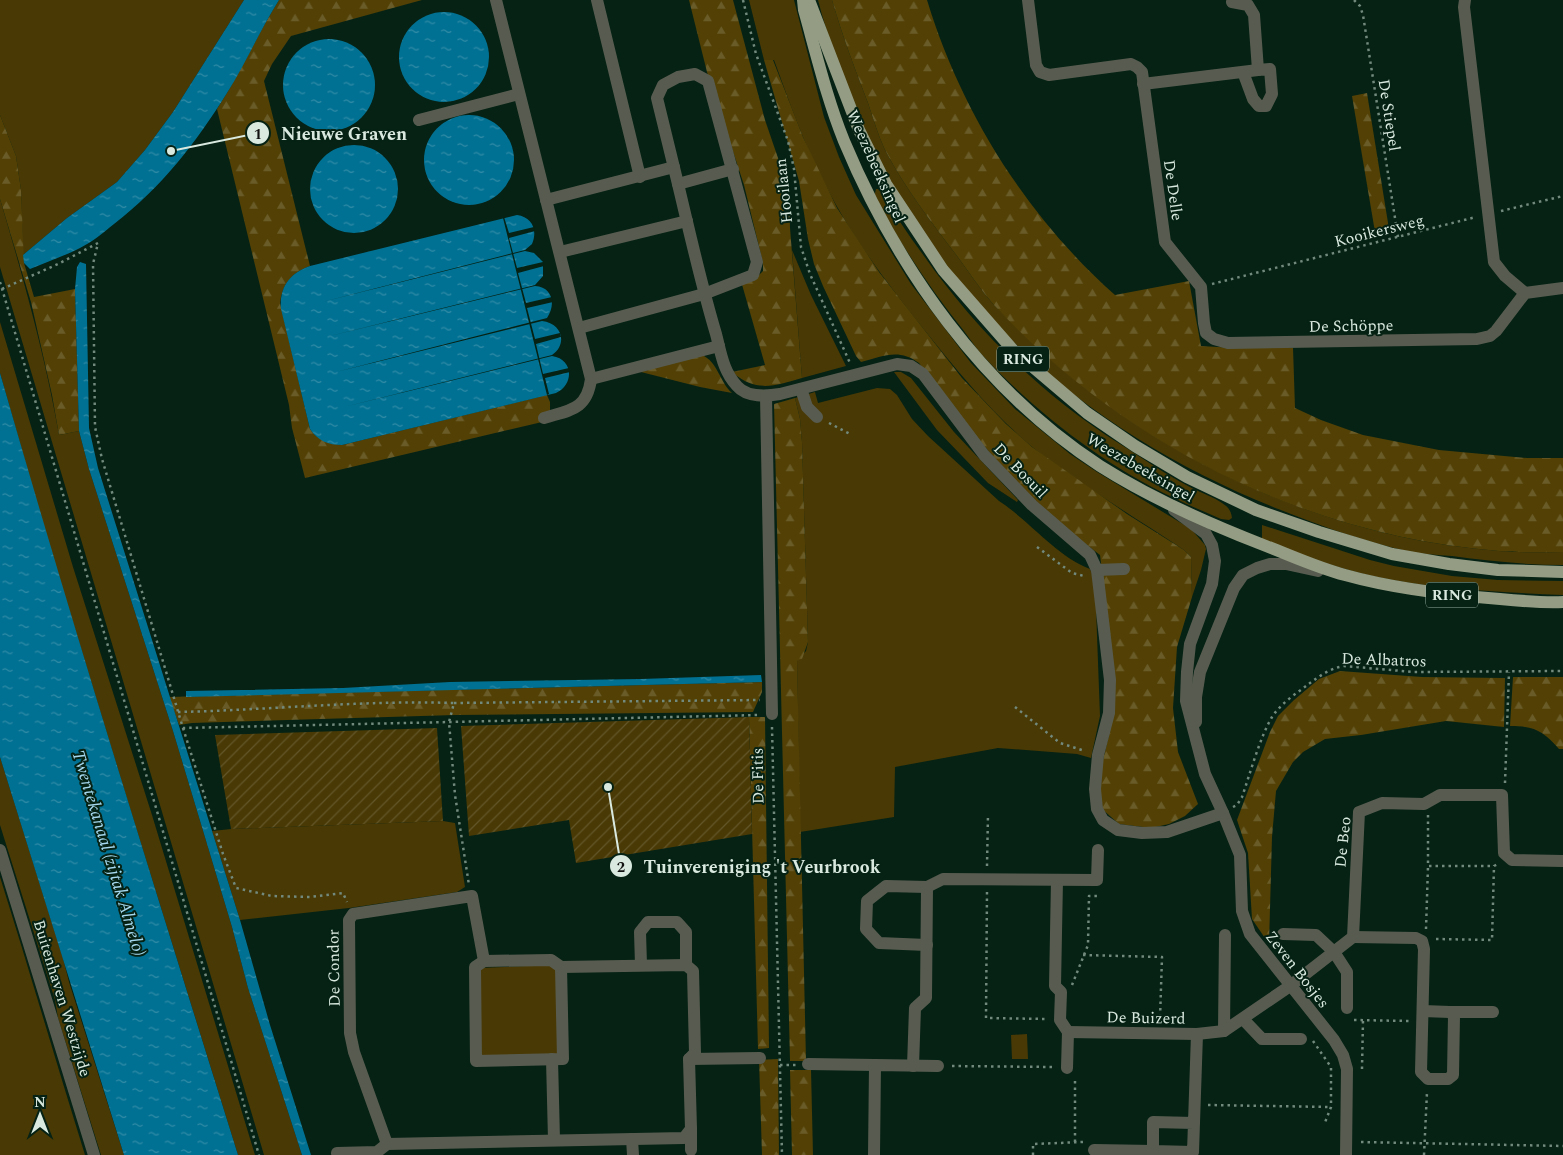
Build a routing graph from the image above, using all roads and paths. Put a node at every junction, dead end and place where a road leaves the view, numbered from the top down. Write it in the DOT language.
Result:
graph roads {
  1 [pos="496,0"];
  2 [pos="597,0"];
  3 [pos="743,0"];
  4 [pos="803,0"];
  5 [pos="809,0"];
  6 [pos="1028,0"];
  7 [pos="1354,0"];
  8 [pos="1466,0"];
  9 [pos="1232,2"];
  10 [pos="1258,70"];
  11 [pos="1243,72"];
  12 [pos="1143,84"];
  13 [pos="520,94"];
  14 [pos="419,120"];
  15 [pos="674,167"];
  16 [pos="733,169"];
  17 [pos="640,176"];
  18 [pos="678,184"];
  19 [pos="1563,196"];
  20 [pos="546,200"];
  21 [pos="1487,214"];
  22 [pos="687,221"];
  23 [pos="1398,237"];
  24 [pos="560,252"];
  25 [pos="0,282"];
  26 [pos="1201,287"];
  27 [pos="1563,288"];
  28 [pos="2,289"];
  29 [pos="1525,293"];
  30 [pos="704,294"];
  31 [pos="579,328"];
  32 [pos="720,346"];
  33 [pos="856,375"];
  34 [pos="591,379"];
  35 [pos="801,389"];
  36 [pos="766,396"];
  37 [pos="816,417"];
  38 [pos="544,418"];
  39 [pos="850,434"];
  40 [pos="1162,502"];
  41 [pos="1038,547"];
  42 [pos="1124,569"];
  43 [pos="1563,572"];
  44 [pos="1098,574"];
  45 [pos="1342,575"];
  46 [pos="1563,602"];
  47 [pos="1563,671"];
  48 [pos="1509,672"];
  49 [pos="772,700"];
  50 [pos="454,703"];
  51 [pos="1015,707"];
  52 [pos="178,712"];
  53 [pos="772,714"];
  54 [pos="449,722"];
  55 [pos="183,728"];
  56 [pos="1196,744"];
  57 [pos="1098,755"];
  58 [pos="1502,795"];
  59 [pos="1428,802"];
  60 [pos="1223,813"];
  61 [pos="988,814"];
  62 [pos="0,850"];
  63 [pos="1098,850"];
  64 [pos="1512,860"];
  65 [pos="1563,860"];
  66 [pos="1428,866"];
  67 [pos="1494,866"];
  68 [pos="987,880"];
  69 [pos="1057,880"];
  70 [pos="1098,880"];
  71 [pos="927,887"];
  72 [pos="472,896"];
  73 [pos="353,914"];
  74 [pos="1283,934"];
  75 [pos="1225,935"];
  76 [pos="1353,937"];
  77 [pos="1424,940"];
  78 [pos="927,945"];
  79 [pos="1334,952"];
  80 [pos="484,961"];
  81 [pos="641,965"];
  82 [pos="686,965"];
  83 [pos="561,967"];
  84 [pos="1290,986"];
  85 [pos="1347,1008"];
  86 [pos="1450,1012"];
  87 [pos="1493,1012"];
  88 [pos="1423,1016"];
  89 [pos="1243,1019"];
  90 [pos="1060,1020"];
  91 [pos="1224,1031"];
  92 [pos="1068,1032"];
  93 [pos="1160,1033"];
  94 [pos="1197,1034"];
  95 [pos="1301,1039"];
  96 [pos="760,1058"];
  97 [pos="552,1059"];
  98 [pos="689,1059"];
  99 [pos="808,1064"];
  100 [pos="875,1065"];
  101 [pos="914,1066"];
  102 [pos="938,1066"];
  103 [pos="1067,1068"];
  104 [pos="1428,1078"];
  105 [pos="1194,1105"];
  106 [pos="1331,1107"];
  107 [pos="1194,1123"];
  108 [pos="1324,1125"];
  109 [pos="691,1129"];
  110 [pos="632,1139"];
  111 [pos="554,1140"];
  112 [pos="1075,1142"];
  113 [pos="1360,1142"];
  114 [pos="1424,1143"];
  115 [pos="387,1144"];
  116 [pos="1563,1146"];
  117 [pos="691,1150"];
  118 [pos="1094,1150"];
  119 [pos="1153,1151"];
  120 [pos="336,1152"];
  121 [pos="1194,1153"];
  122 [pos="94,1155"];
  123 [pos="259,1155"];
  124 [pos="633,1155"];
  125 [pos="782,1155"];
  126 [pos="874,1155"];
  127 [pos="1033,1155"];
  128 [pos="1346,1155"];
  129 [pos="1424,1155"];
  1 -- 13 [label="street"];
  2 -- 17 [label="street"];
  3 -- 33 [label="path, Hooilaan"];
  4 -- 40 [label="main road, Weezebeeksingel / RING"];
  5 -- 43 [label="main road, Weezebeeksingel / RING"];
  6 -- 12 [label="street, De Delle"];
  7 -- 23 [label="path, De Stiepel"];
  8 -- 21 [label="street"];
  9 -- 10 [label="street"];
  10 -- 11 [label="street"];
  10 -- 11 [label="street"];
  11 -- 12 [label="street"];
  12 -- 26 [label="street, De Delle"];
  13 -- 14 [label="street"];
  13 -- 20 [label="street"];
  15 -- 16 [label="street, De Bosuil"];
  15 -- 17 [label="street"];
  15 -- 18 [label="street, De Bosuil"];
  16 -- 18 [label="street"];
  16 -- 30 [label="street, De Bosuil"];
  17 -- 20 [label="street"];
  18 -- 22 [label="street, De Bosuil"];
  19 -- 21 [label="path, Kooikersweg"];
  20 -- 24 [label="street"];
  21 -- 23 [label="path, Kooikersweg"];
  21 -- 29 [label="street"];
  22 -- 24 [label="street"];
  22 -- 30 [label="street, De Bosuil"];
  23 -- 26 [label="path, Kooikersweg"];
  24 -- 31 [label="street"];
  25 -- 28 [label="path"];
  26 -- 29 [label="street, De Schöppe"];
  27 -- 29 [label="street"];
  28 -- 52 [label="path"];
  28 -- 123 [label="path"];
  30 -- 31 [label="street, De Bosuil"];
  30 -- 32 [label="street, De Bosuil"];
  31 -- 34 [label="street"];
  32 -- 34 [label="street"];
  32 -- 36 [label="street, De Bosuil"];
  33 -- 35 [label="street, De Bosuil"];
  33 -- 44 [label="street, De Bosuil"];
  34 -- 38 [label="street"];
  35 -- 36 [label="street, De Bosuil"];
  35 -- 37 [label="street"];
  36 -- 49 [label="street"];
  37 -- 39 [label="path"];
  40 -- 45 [label="main road, Weezebeeksingel / RING"];
  40 -- 56 [label="street, Zeven Bosjes"];
  41 -- 44 [label="path"];
  42 -- 44 [label="street"];
  44 -- 57 [label="street, De Bosuil"];
  45 -- 46 [label="main road, Weezebeeksingel / RING"];
  45 -- 56 [label="street, Zeven Bosjes"];
  47 -- 48 [label="path, De Albatros"];
  48 -- 58 [label="path"];
  48 -- 60 [label="path, De Albatros"];
  49 -- 50 [label="path"];
  49 -- 53 [label="street"];
  50 -- 52 [label="path"];
  50 -- 54 [label="path"];
  51 -- 57 [label="path"];
  52 -- 55 [label="path"];
  53 -- 54 [label="path"];
  53 -- 125 [label="path, De Fitis"];
  54 -- 55 [label="path"];
  54 -- 72 [label="path"];
  55 -- 73 [label="path"];
  56 -- 60 [label="street, Zeven Bosjes"];
  57 -- 60 [label="street, De Bosuil"];
  58 -- 59 [label="street, De Beo"];
  58 -- 64 [label="street"];
  59 -- 66 [label="path"];
  59 -- 76 [label="street, De Beo"];
  60 -- 84 [label="street, Zeven Bosjes"];
  61 -- 68 [label="path"];
  62 -- 122 [label="street, Buitenhaven Westzijde"];
  63 -- 70 [label="street"];
  64 -- 65 [label="street"];
  64 -- 67 [label="path"];
  66 -- 67 [label="path"];
  66 -- 77 [label="path"];
  67 -- 77 [label="path"];
  68 -- 69 [label="street"];
  68 -- 71 [label="street"];
  68 -- 90 [label="path"];
  69 -- 70 [label="street"];
  69 -- 90 [label="street"];
  70 -- 93 [label="path"];
  71 -- 78 [label="street"];
  71 -- 78 [label="street"];
  72 -- 73 [label="street, De Condor"];
  72 -- 80 [label="street"];
  73 -- 115 [label="street, De Condor"];
  74 -- 79 [label="street"];
  75 -- 91 [label="street"];
  76 -- 77 [label="street"];
  76 -- 79 [label="street"];
  77 -- 88 [label="street"];
  78 -- 101 [label="street"];
  79 -- 84 [label="street"];
  79 -- 85 [label="street"];
  80 -- 83 [label="street"];
  80 -- 97 [label="street"];
  81 -- 82 [label="street"];
  81 -- 82 [label="street"];
  81 -- 83 [label="street"];
  82 -- 98 [label="street"];
  83 -- 97 [label="street"];
  84 -- 89 [label="street, De Buizerd"];
  84 -- 128 [label="street, Zeven Bosjes"];
  85 -- 88 [label="path"];
  86 -- 87 [label="street"];
  86 -- 88 [label="street"];
  86 -- 104 [label="street"];
  88 -- 104 [label="street"];
  89 -- 91 [label="street, De Buizerd"];
  89 -- 95 [label="street"];
  90 -- 92 [label="street"];
  91 -- 94 [label="street, De Buizerd"];
  92 -- 93 [label="street, De Buizerd"];
  92 -- 103 [label="street"];
  93 -- 94 [label="street, De Buizerd"];
  94 -- 105 [label="street"];
  95 -- 106 [label="path"];
  96 -- 98 [label="street"];
  97 -- 111 [label="street"];
  98 -- 109 [label="street"];
  99 -- 100 [label="street"];
  100 -- 101 [label="street"];
  100 -- 126 [label="street"];
  101 -- 102 [label="street"];
  102 -- 103 [label="path"];
  103 -- 112 [label="path"];
  104 -- 114 [label="path"];
  105 -- 106 [label="path"];
  105 -- 107 [label="street"];
  106 -- 108 [label="path"];
  107 -- 119 [label="street"];
  107 -- 121 [label="street"];
  109 -- 110 [label="street"];
  109 -- 117 [label="street"];
  110 -- 111 [label="street"];
  110 -- 124 [label="street"];
  111 -- 115 [label="street"];
  112 -- 118 [label="path"];
  112 -- 127 [label="path"];
  113 -- 114 [label="path"];
  114 -- 116 [label="path"];
  114 -- 129 [label="path"];
  115 -- 120 [label="street"];
  118 -- 119 [label="street"];
  119 -- 121 [label="street"];
}
